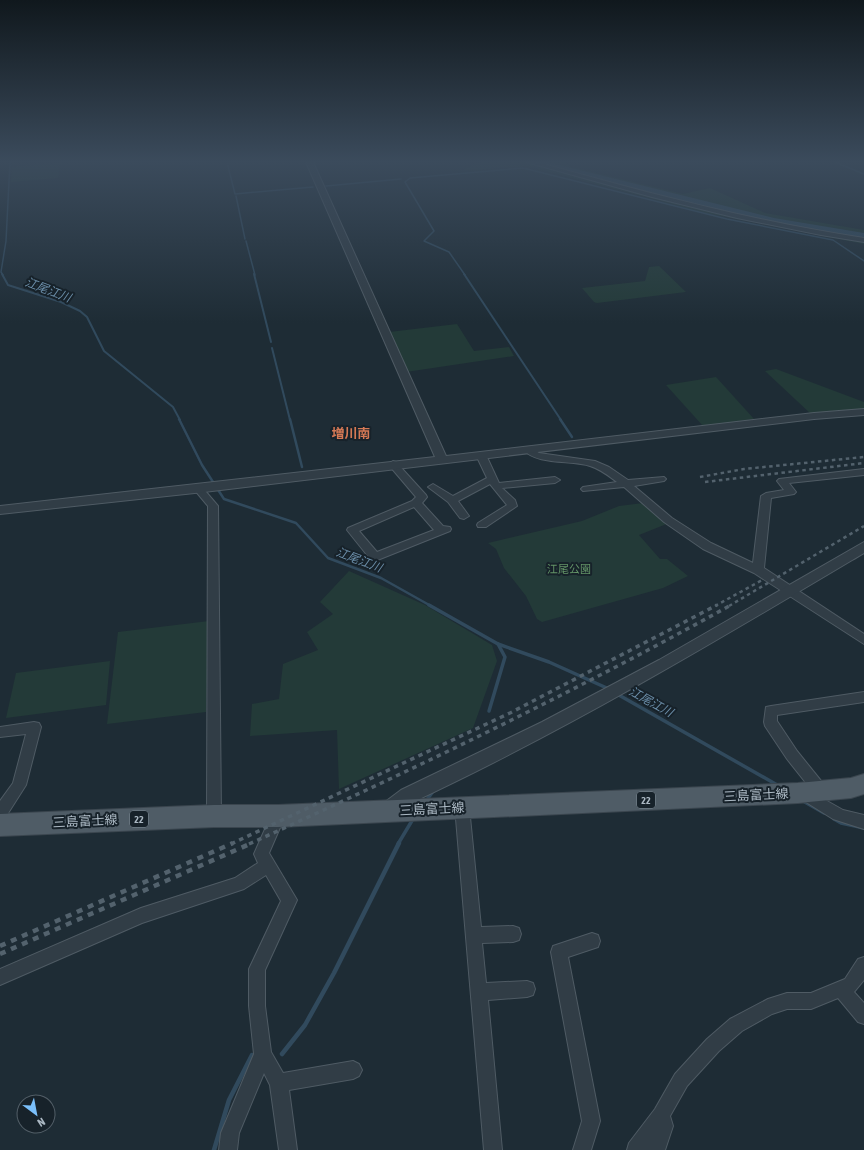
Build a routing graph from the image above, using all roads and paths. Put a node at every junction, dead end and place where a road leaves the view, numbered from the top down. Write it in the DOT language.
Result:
graph roads {
  1 [pos="333,216"];
  2 [pos="733,216"];
  3 [pos="864,240"];
  4 [pos="864,412"];
  5 [pos="529,450"];
  6 [pos="481,454"];
  7 [pos="441,458"];
  8 [pos="393,464"];
  9 [pos="864,472"];
  10 [pos="661,479"];
  11 [pos="555,480"];
  12 [pos="494,482"];
  13 [pos="626,484"];
  14 [pos="433,487"];
  15 [pos="201,488"];
  16 [pos="586,489"];
  17 [pos="452,500"];
  18 [pos="416,504"];
  19 [pos="0,510"];
  20 [pos="464,516"];
  21 [pos="482,525"];
  22 [pos="864,547"];
  23 [pos="758,570"];
  24 [pos="789,592"];
  25 [pos="864,640"];
  26 [pos="864,697"];
  27 [pos="0,732"];
  28 [pos="864,784"];
  29 [pos="812,792"];
  30 [pos="462,807"];
  31 [pos="407,810"];
  32 [pos="0,813"];
  33 [pos="214,816"];
  34 [pos="278,816"];
  35 [pos="864,822"];
  36 [pos="0,826"];
  37 [pos="268,865"];
  38 [pos="513,934"];
  39 [pos="474,935"];
  40 [pos="592,941"];
  41 [pos="864,965"];
  42 [pos="0,977"];
  43 [pos="527,989"];
  44 [pos="841,989"];
  45 [pos="479,992"];
  46 [pos="864,1016"];
  47 [pos="263,1054"];
  48 [pos="353,1070"];
  49 [pos="279,1083"];
  50 [pos="661,1115"];
  51 [pos="228,1150"];
  52 [pos="288,1150"];
  53 [pos="494,1150"];
  54 [pos="582,1150"];
  55 [pos="636,1150"];
  56 [pos="656,1150"];
  1 -- 7 [label="street"];
  2 -- 3 [label="street"];
  4 -- 5 [label="street"];
  5 -- 6 [label="street"];
  5 -- 13 [label="street"];
  6 -- 7 [label="street"];
  6 -- 12 [label="street"];
  7 -- 8 [label="street"];
  8 -- 15 [label="street"];
  8 -- 18 [label="street"];
  9 -- 23 [label="street"];
  10 -- 13 [label="street"];
  11 -- 12 [label="street"];
  12 -- 17 [label="street"];
  12 -- 21 [label="street"];
  13 -- 16 [label="street"];
  13 -- 23 [label="street"];
  14 -- 17 [label="street"];
  15 -- 19 [label="street"];
  15 -- 33 [label="street"];
  17 -- 20 [label="street"];
  18 -- 18 [label="street"];
  22 -- 24 [label="street"];
  23 -- 24 [label="street"];
  24 -- 25 [label="street"];
  24 -- 31 [label="street"];
  26 -- 29 [label="street"];
  27 -- 32 [label="street"];
  28 -- 29 [label="main road, 三島富士線 / 22"];
  29 -- 30 [label="main road, 三島富士線 / 22"];
  29 -- 35 [label="street"];
  30 -- 31 [label="main road, 三島富士線 / 22"];
  30 -- 39 [label="street"];
  31 -- 34 [label="main road, 三島富士線 / 22"];
  33 -- 34 [label="main road, 三島富士線 / 22"];
  33 -- 36 [label="main road, 三島富士線 / 22"];
  34 -- 37 [label="street"];
  37 -- 42 [label="street"];
  37 -- 47 [label="street"];
  38 -- 39 [label="street"];
  39 -- 45 [label="street"];
  40 -- 54 [label="street"];
  41 -- 44 [label="street"];
  43 -- 45 [label="street"];
  44 -- 46 [label="street"];
  44 -- 50 [label="street"];
  45 -- 53 [label="street"];
  47 -- 49 [label="street"];
  47 -- 51 [label="street"];
  48 -- 49 [label="street"];
  49 -- 52 [label="street"];
  50 -- 55 [label="street"];
  50 -- 56 [label="street"];
}
